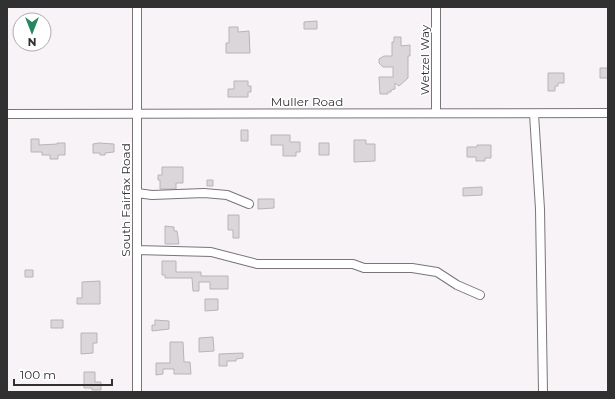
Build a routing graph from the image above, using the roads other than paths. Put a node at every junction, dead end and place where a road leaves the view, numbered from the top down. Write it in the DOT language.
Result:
graph roads {
  1 [pos="137,7"];
  2 [pos="436,7"];
  3 [pos="436,113"];
  4 [pos="608,113"];
  5 [pos="7,114"];
  6 [pos="136,114"];
  7 [pos="534,114"];
  8 [pos="137,193"];
  9 [pos="249,204"];
  10 [pos="137,250"];
  11 [pos="480,295"];
  12 [pos="137,392"];
  13 [pos="542,392"];
  1 -- 6 [label="street, South Fairfax Road"];
  2 -- 3 [label="street, Wetzel Way"];
  3 -- 6 [label="street, Muller Road"];
  3 -- 7 [label="street, Muller Road"];
  4 -- 7 [label="street, Muller Road"];
  5 -- 6 [label="street, Muller Road"];
  6 -- 8 [label="street, South Fairfax Road"];
  7 -- 13 [label="street"];
  8 -- 9 [label="street"];
  8 -- 10 [label="street, South Fairfax Road"];
  10 -- 11 [label="street"];
  10 -- 12 [label="street, South Fairfax Road"];
}
